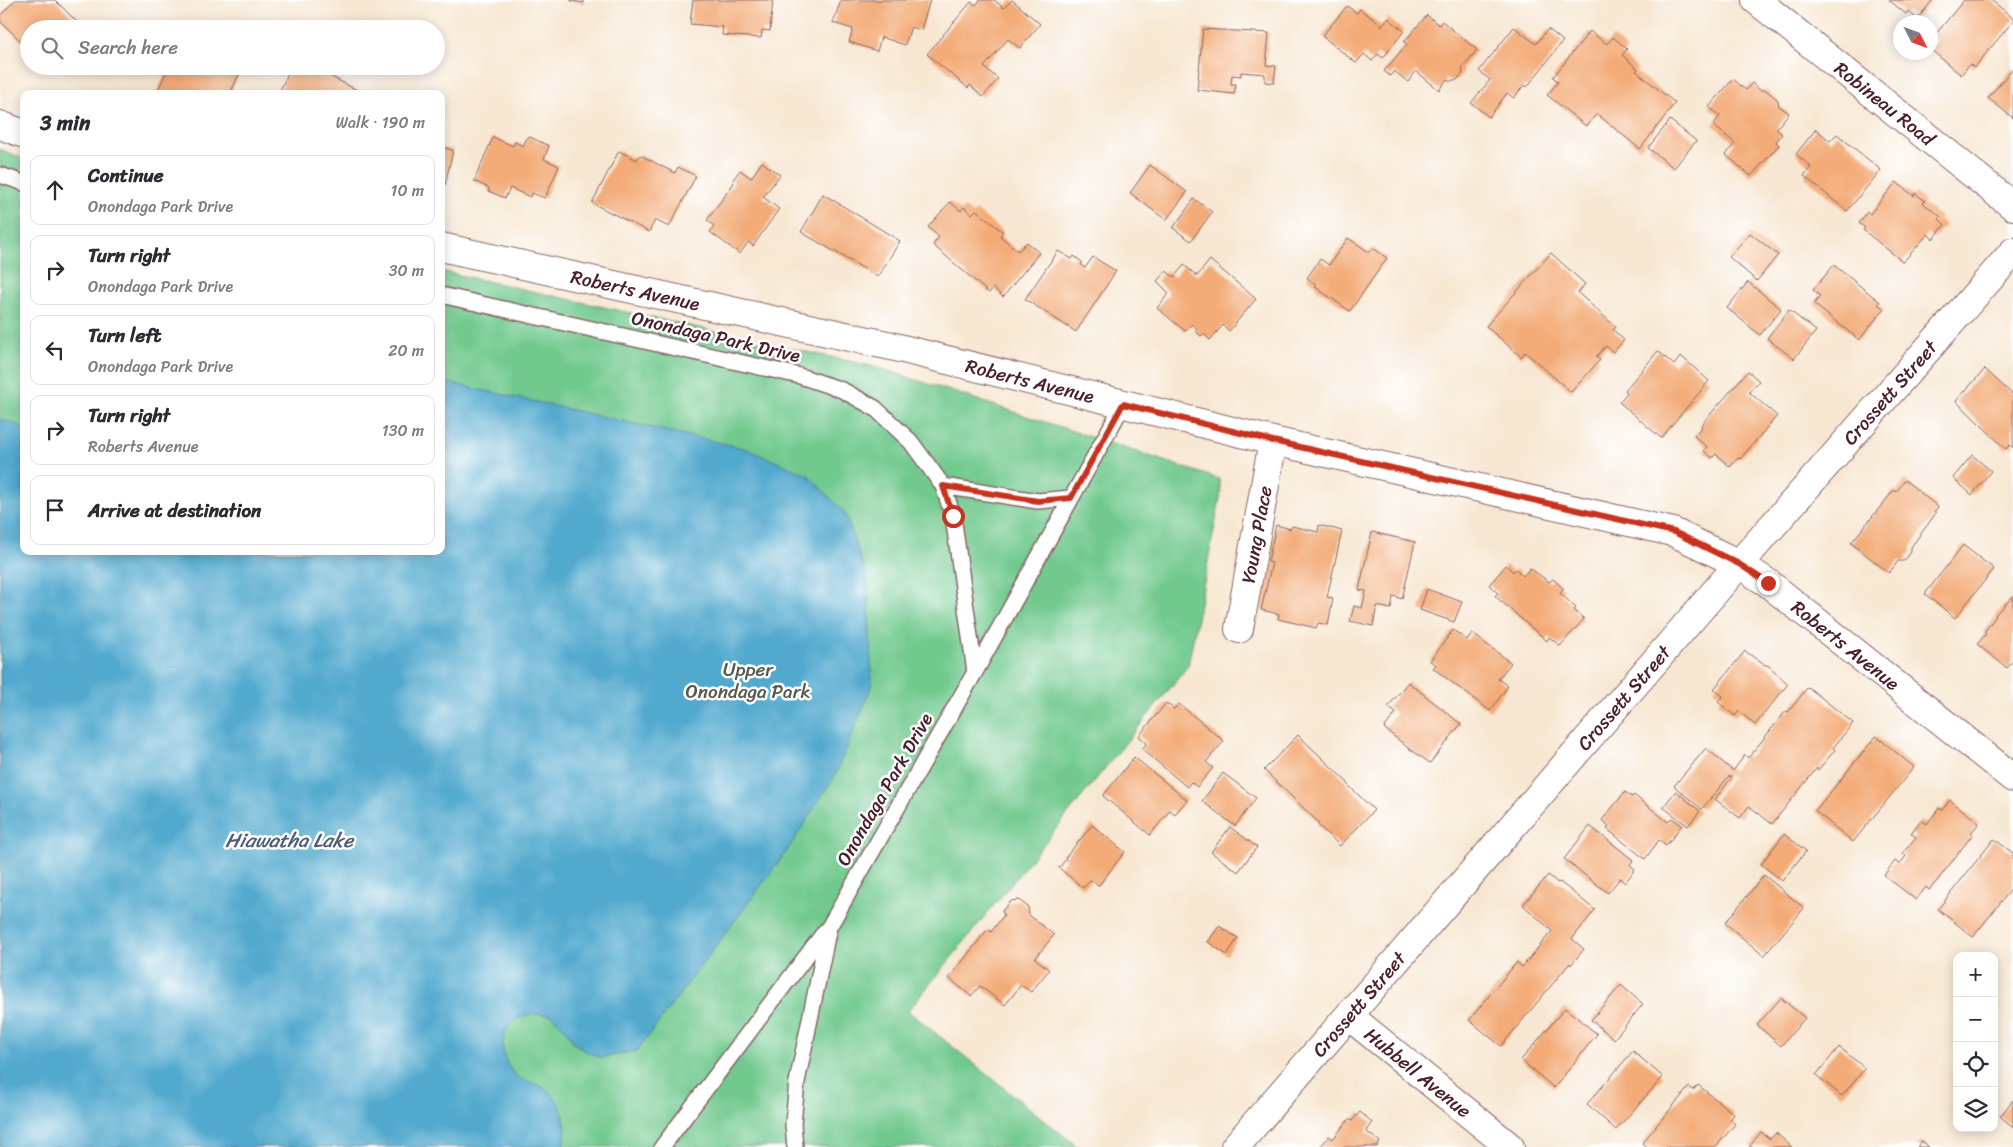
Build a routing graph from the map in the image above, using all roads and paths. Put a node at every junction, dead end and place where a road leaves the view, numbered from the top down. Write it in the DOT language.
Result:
graph roads {
  1 [pos="1756,0"];
  2 [pos="0,125"];
  3 [pos="20,132"];
  4 [pos="0,175"];
  5 [pos="20,182"];
  6 [pos="2013,206"];
  7 [pos="445,248"];
  8 [pos="2013,252"];
  9 [pos="445,296"];
  10 [pos="1123,404"];
  11 [pos="1273,441"];
  12 [pos="943,486"];
  13 [pos="1071,498"];
  14 [pos="1739,564"];
  15 [pos="1239,628"];
  16 [pos="975,672"];
  17 [pos="2013,778"];
  18 [pos="829,927"];
  19 [pos="1349,1016"];
  20 [pos="662,1147"];
  21 [pos="795,1147"];
  22 [pos="1235,1147"];
  23 [pos="1510,1147"];
  1 -- 6 [label="street, Robineau Road"];
  2 -- 3 [label="street"];
  4 -- 5 [label="lane"];
  7 -- 10 [label="street, Roberts Avenue"];
  8 -- 14 [label="street, Crossett Street"];
  9 -- 12 [label="lane, Onondaga Park Drive"];
  10 -- 11 [label="street, Roberts Avenue"];
  10 -- 13 [label="lane, Onondaga Park Drive"];
  11 -- 14 [label="street, Roberts Avenue"];
  11 -- 15 [label="street, Young Place"];
  12 -- 13 [label="lane"];
  12 -- 16 [label="lane, Onondaga Park Drive"];
  13 -- 16 [label="lane, Onondaga Park Drive"];
  14 -- 17 [label="street, Roberts Avenue"];
  14 -- 19 [label="street, Crossett Street"];
  16 -- 18 [label="lane, Onondaga Park Drive"];
  18 -- 20 [label="lane, Onondaga Park Drive"];
  18 -- 21 [label="lane, Onondaga Park Drive"];
  19 -- 22 [label="street, Crossett Street"];
  19 -- 23 [label="street, Hubbell Avenue"];
}
